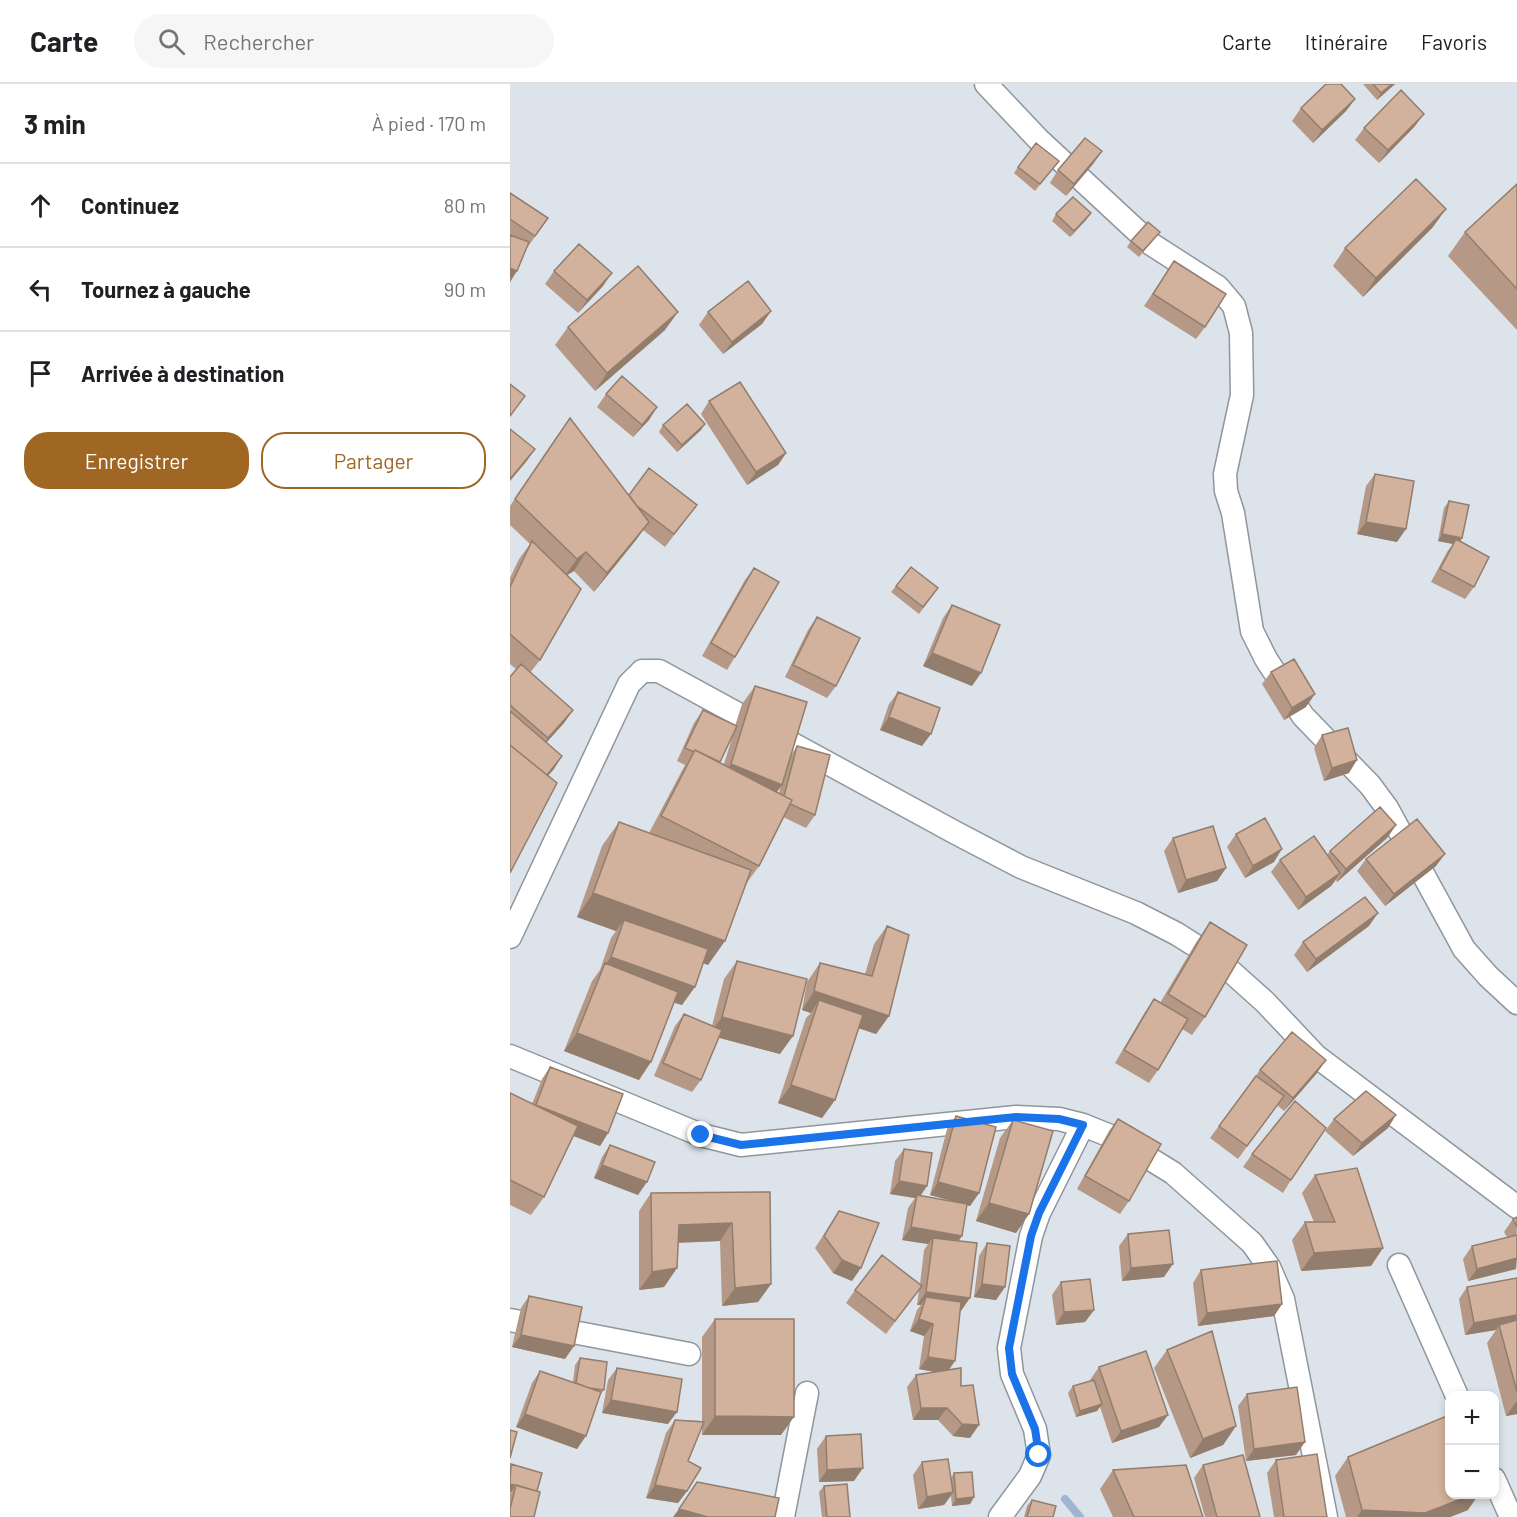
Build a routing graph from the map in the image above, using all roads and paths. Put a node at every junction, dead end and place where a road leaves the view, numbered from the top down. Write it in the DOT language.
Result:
graph roads {
  1 [pos="986,84"];
  2 [pos="510,937"];
  3 [pos="1517,1003"];
  4 [pos="510,1056"];
  5 [pos="1083,1125"];
  6 [pos="1517,1207"];
  7 [pos="1400,1266"];
  8 [pos="510,1320"];
  9 [pos="689,1354"];
  10 [pos="1455,1391"];
  11 [pos="807,1393"];
  12 [pos="1499,1490"];
  13 [pos="783,1517"];
  14 [pos="1000,1517"];
  15 [pos="1326,1517"];
  16 [pos="1511,1517"];
  1 -- 3 [label="street"];
  2 -- 6 [label="street"];
  4 -- 5 [label="street"];
  5 -- 14 [label="street"];
  5 -- 15 [label="street"];
  7 -- 10 [label="street"];
  8 -- 9 [label="street"];
  11 -- 13 [label="street"];
  12 -- 16 [label="street"];
}
